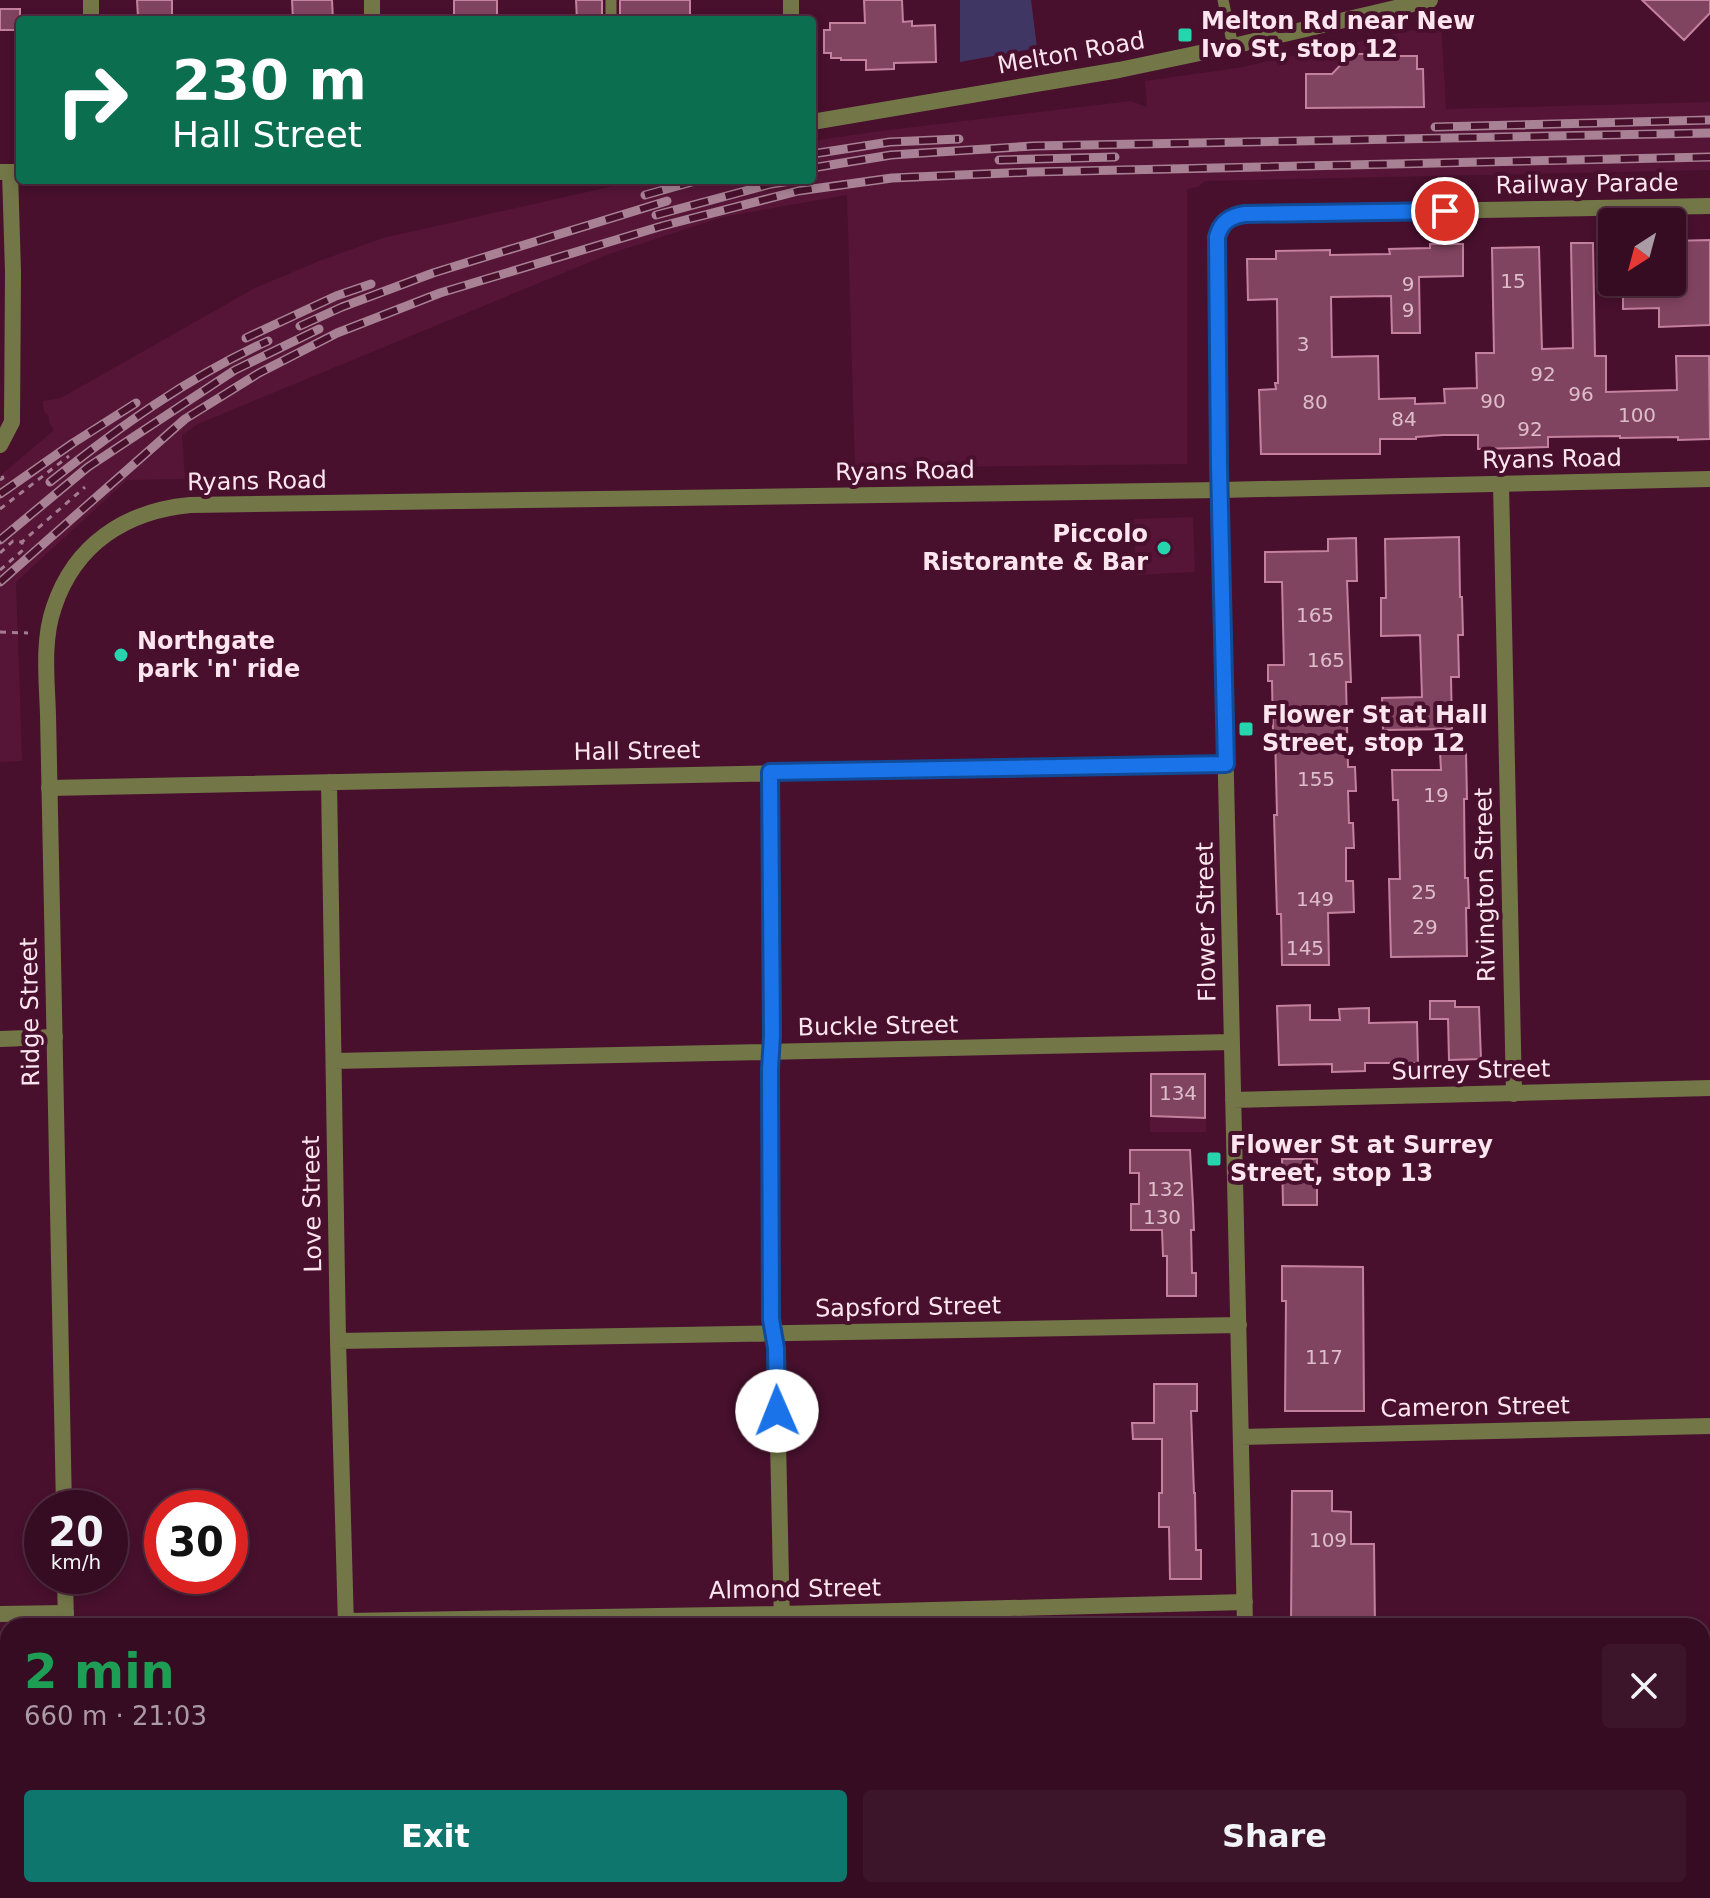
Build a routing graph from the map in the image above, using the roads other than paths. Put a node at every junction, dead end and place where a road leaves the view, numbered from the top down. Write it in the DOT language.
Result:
graph roads {
  1 [pos="1223,0"];
  2 [pos="1430,0"];
  3 [pos="1233,46"];
  4 [pos="816,121"];
  5 [pos="10,172"];
  6 [pos="1710,206"];
  7 [pos="1226,220"];
  8 [pos="0,445"];
  9 [pos="1710,479"];
  10 [pos="1501,484"];
  11 [pos="1220,490"];
  12 [pos="106,534"];
  13 [pos="1226,764"];
  14 [pos="770,772"];
  15 [pos="329,782"];
  16 [pos="49,788"];
  17 [pos="55,1037"];
  18 [pos="0,1039"];
  19 [pos="1232,1042"];
  20 [pos="771,1053"];
  21 [pos="334,1061"];
  22 [pos="1710,1088"];
  23 [pos="1514,1094"];
  24 [pos="1233,1100"];
  25 [pos="1239,1325"];
  26 [pos="773,1334"];
  27 [pos="338,1341"];
  28 [pos="1710,1426"];
  29 [pos="1241,1437"];
  30 [pos="64,1490"];
  31 [pos="65,1594"];
  32 [pos="1245,1602"];
  33 [pos="0,1614"];
  34 [pos="53,1618"];
  35 [pos="66,1618"];
  36 [pos="346,1618"];
  37 [pos="781,1618"];
  38 [pos="833,1618"];
  39 [pos="1245,1618"];
  1 -- 3 [label="lane"];
  2 -- 3 [label="street, Melton Road"];
  3 -- 4 [label="street, Melton Road"];
  5 -- 8 [label="street"];
  6 -- 7 [label="street, Railway Parade"];
  7 -- 11 [label="street, Flower Street"];
  9 -- 10 [label="street, Ryans Road"];
  10 -- 11 [label="street, Ryans Road"];
  10 -- 23 [label="street, Rivington Street"];
  11 -- 12 [label="street, Ryans Road"];
  11 -- 13 [label="street, Flower Street"];
  12 -- 16 [label="street, Ridge Street"];
  13 -- 14 [label="street, Hall Street"];
  13 -- 19 [label="street, Flower Street"];
  14 -- 15 [label="street, Hall Street"];
  14 -- 20 [label="street"];
  15 -- 16 [label="street, Hall Street"];
  15 -- 21 [label="street, Love Street"];
  16 -- 17 [label="street, Ridge Street"];
  17 -- 18 [label="street"];
  17 -- 30 [label="street, Ridge Street"];
  19 -- 20 [label="street, Buckle Street"];
  19 -- 24 [label="street, Flower Street"];
  20 -- 21 [label="street, Buckle Street"];
  20 -- 26 [label="street"];
  21 -- 27 [label="street, Love Street"];
  22 -- 23 [label="street, Surrey Street"];
  23 -- 24 [label="street, Surrey Street"];
  24 -- 25 [label="street, Flower Street"];
  25 -- 26 [label="street, Sapsford Street"];
  25 -- 29 [label="street, Flower Street"];
  26 -- 27 [label="street, Sapsford Street"];
  26 -- 37 [label="street"];
  27 -- 36 [label="street, Love Street"];
  28 -- 29 [label="street, Cameron Street"];
  29 -- 32 [label="street, Flower Street"];
  31 -- 35 [label="street"];
  32 -- 38 [label="street, Almond Street"];
  32 -- 39 [label="street, Flower Street"];
  33 -- 34 [label="street"];
}
